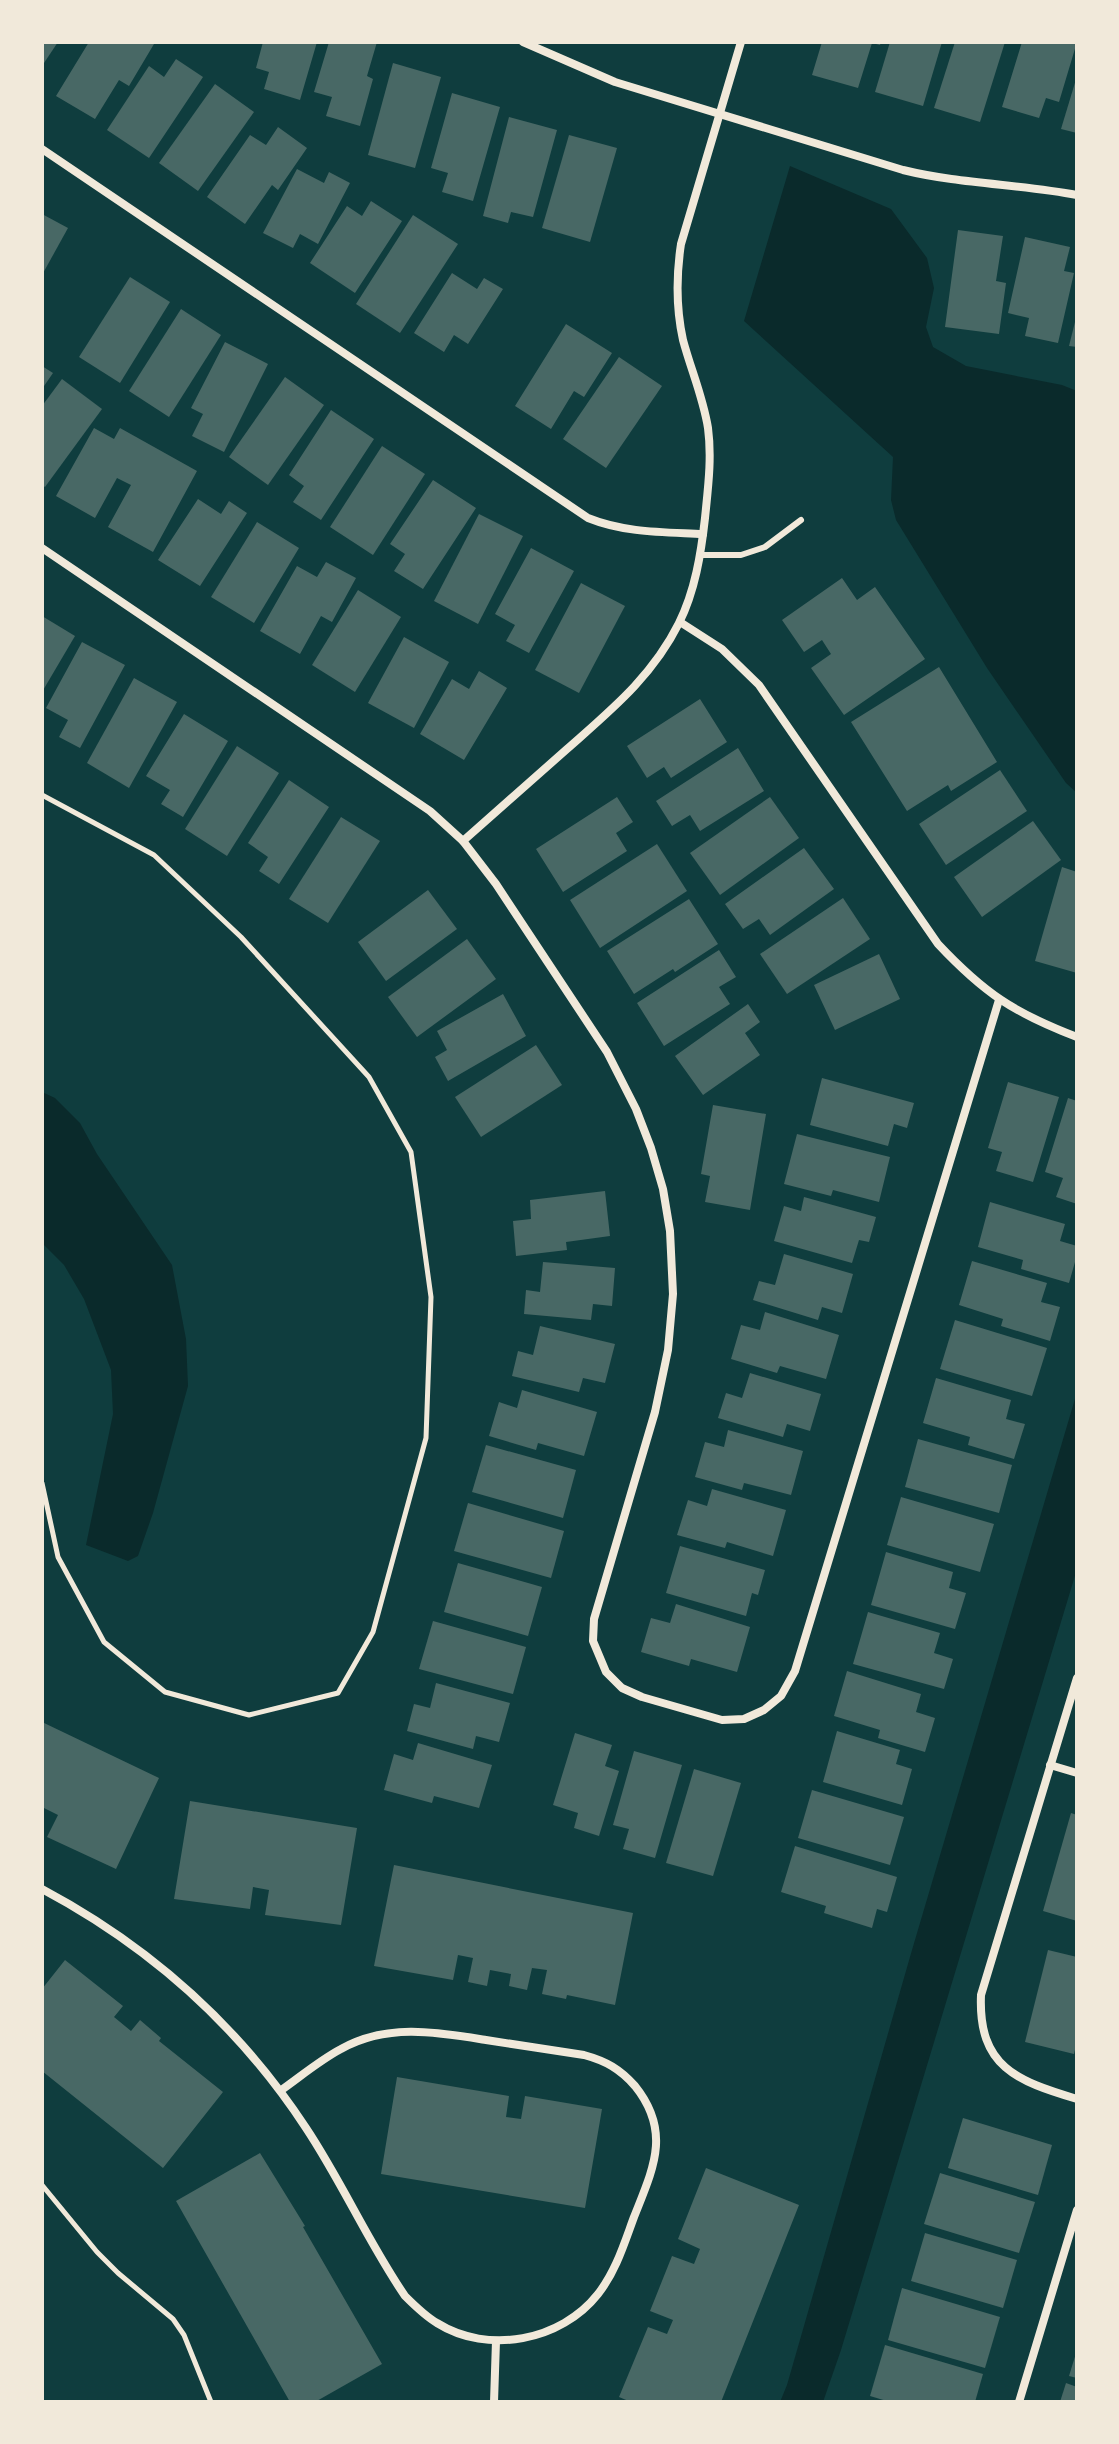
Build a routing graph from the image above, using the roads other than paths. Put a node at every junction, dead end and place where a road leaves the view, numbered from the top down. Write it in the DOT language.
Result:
graph roads {
  1 [pos="523,42"];
  2 [pos="741,42"];
  3 [pos="719,113"];
  4 [pos="42,149"];
  5 [pos="1077,195"];
  6 [pos="801,520"];
  7 [pos="703,534"];
  8 [pos="42,548"];
  9 [pos="699,555"];
  10 [pos="680,622"];
  11 [pos="463,841"];
  12 [pos="999,1000"];
  13 [pos="1077,1037"];
  14 [pos="1077,1678"];
  15 [pos="1050,1765"];
  16 [pos="1077,1773"];
  17 [pos="42,1889"];
  18 [pos="280,2091"];
  19 [pos="1077,2099"];
  20 [pos="1077,2210"];
  21 [pos="496,2341"];
  22 [pos="494,2402"];
  23 [pos="1019,2402"];
  1 -- 3 [label="street"];
  2 -- 3 [label="street"];
  3 -- 5 [label="street"];
  3 -- 7 [label="street"];
  4 -- 7 [label="street"];
  6 -- 9 [label="lane"];
  7 -- 9 [label="street"];
  8 -- 11 [label="street"];
  9 -- 10 [label="street"];
  10 -- 11 [label="street"];
  10 -- 12 [label="street"];
  11 -- 12 [label="street"];
  12 -- 13 [label="street"];
  14 -- 15 [label="street"];
  15 -- 16 [label="street"];
  15 -- 19 [label="street"];
  17 -- 18 [label="street"];
  18 -- 21 [label="street"];
  18 -- 21 [label="street"];
  20 -- 23 [label="street"];
  21 -- 22 [label="street"];
}
